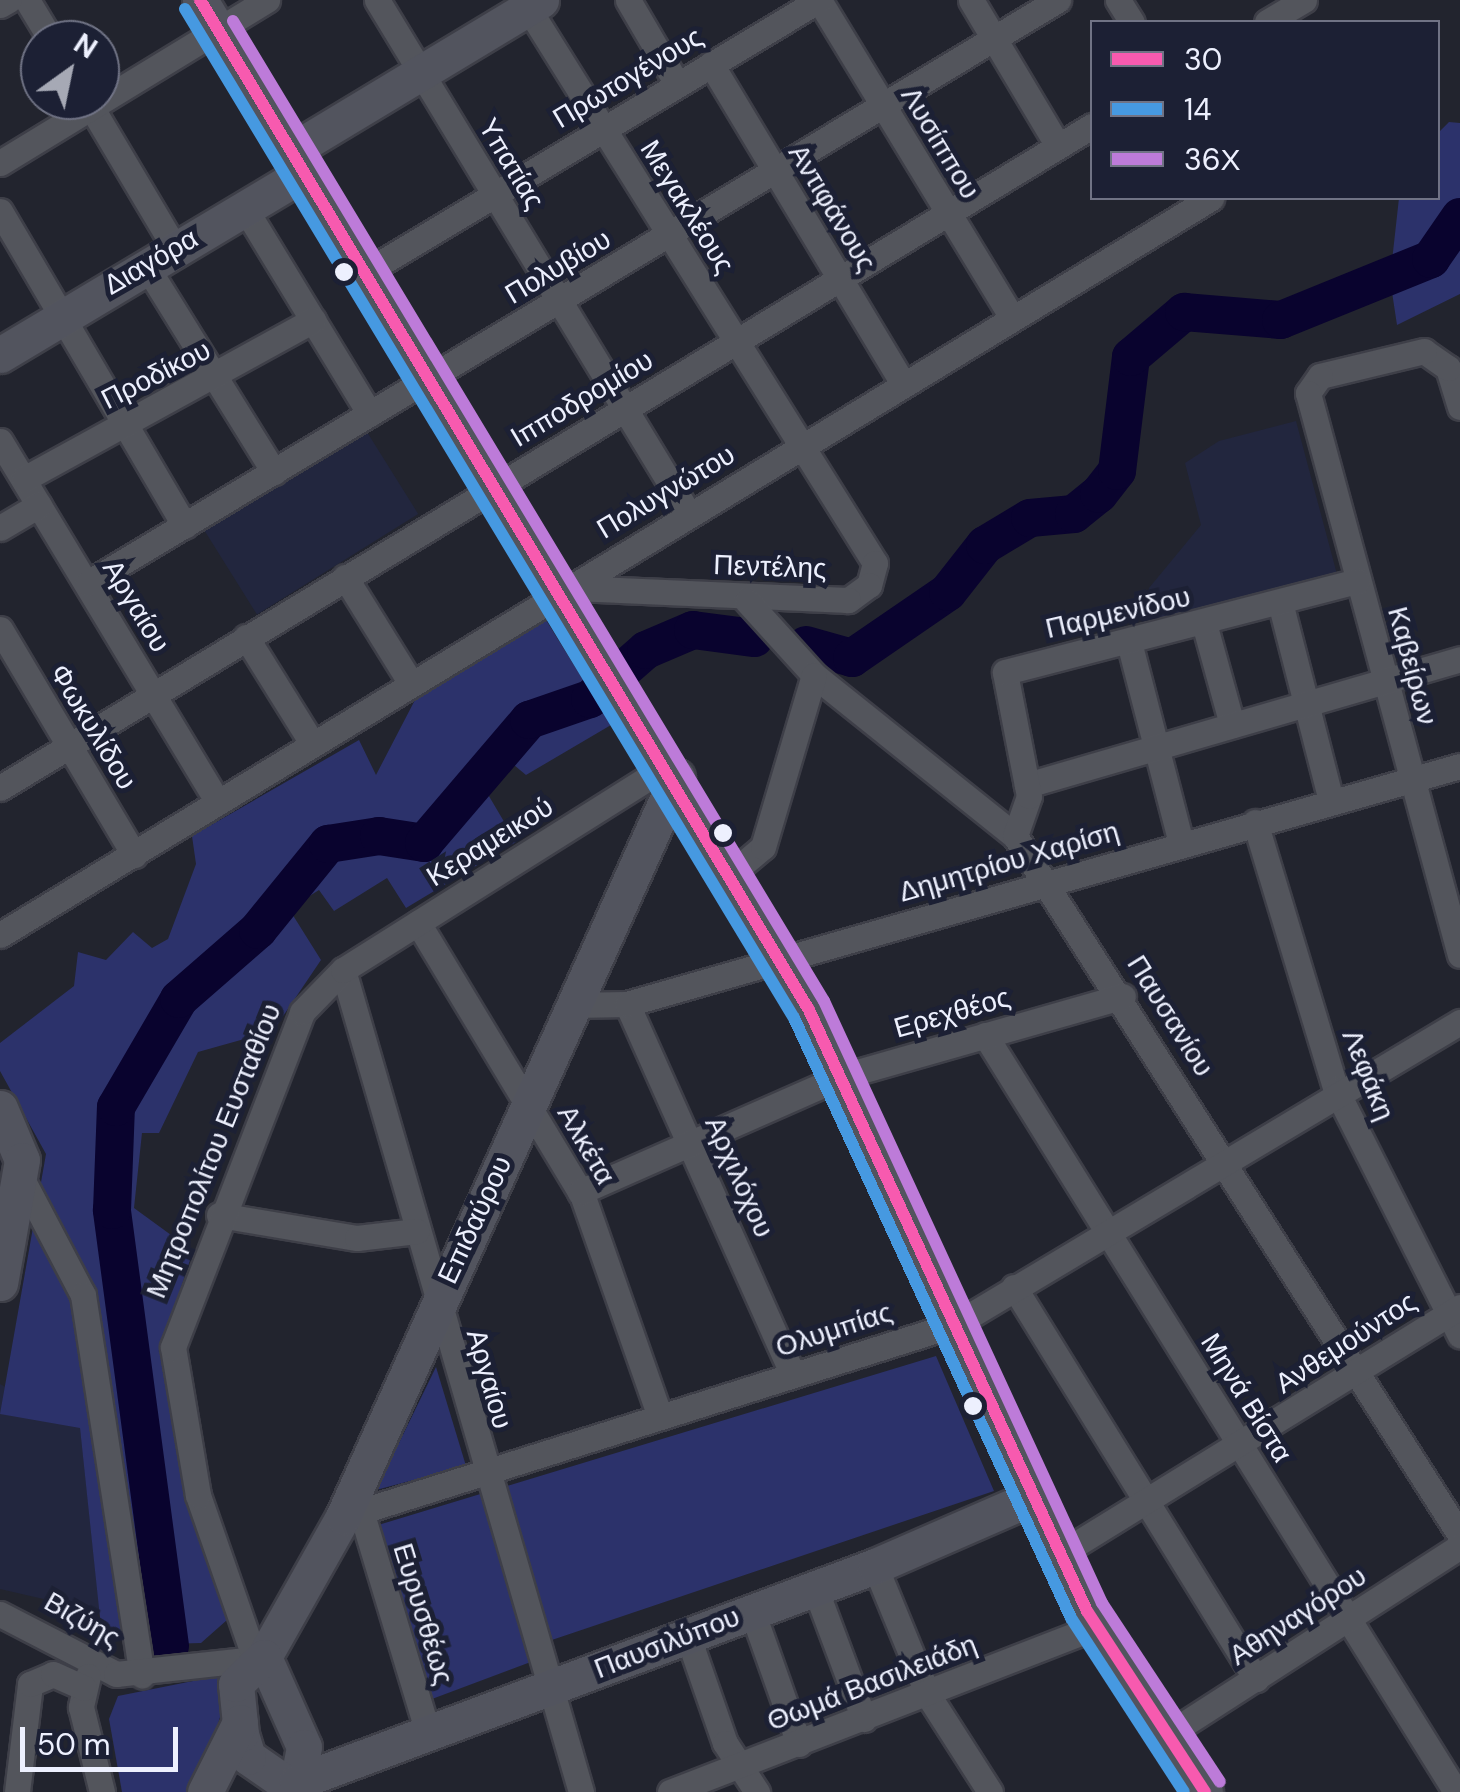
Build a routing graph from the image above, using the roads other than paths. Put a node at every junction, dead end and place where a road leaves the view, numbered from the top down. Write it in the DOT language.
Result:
graph roads {
  1 [pos="9,0"];
  2 [pos="267,0"];
  3 [pos="378,0"];
  4 [pos="628,0"];
  5 [pos="819,0"];
  6 [pos="971,0"];
  7 [pos="1058,0"];
  8 [pos="1304,0"];
  9 [pos="531,3"];
  10 [pos="0,6"];
  11 [pos="209,15"];
  12 [pos="1274,15"];
  13 [pos="994,38"];
  14 [pos="711,64"];
  15 [pos="421,73"];
  16 [pos="120,81"];
  17 [pos="678,84"];
  18 [pos="883,106"];
  19 [pos="65,120"];
  20 [pos="96,120"];
  21 [pos="1090,127"];
  22 [pos="602,128"];
  23 [pos="1058,146"];
  24 [pos="298,162"];
  25 [pos="0,163"];
  26 [pos="775,171"];
  27 [pos="494,194"];
  28 [pos="1208,200"];
  29 [pos="244,207"];
  30 [pos="0,211"];
  31 [pos="946,212"];
  32 [pos="669,234"];
  33 [pos="160,256"];
  34 [pos="366,272"];
  35 [pos="840,279"];
  36 [pos="558,301"];
  37 [pos="63,315"];
  38 [pos="1011,316"];
  39 [pos="313,320"];
  40 [pos="736,341"];
  41 [pos="0,355"];
  42 [pos="431,378"];
  43 [pos="216,379"];
  44 [pos="903,384"];
  45 [pos="1460,406"];
  46 [pos="624,410"];
  47 [pos="370,414"];
  48 [pos="126,424"];
  49 [pos="0,441"];
  50 [pos="803,444"];
  51 [pos="274,472"];
  52 [pos="24,479"];
  53 [pos="497,485"];
  54 [pos="39,505"];
  55 [pos="688,513"];
  56 [pos="184,526"];
  57 [pos="0,528"];
  58 [pos="345,576"];
  59 [pos="1358,581"];
  60 [pos="88,584"];
  61 [pos="562,590"];
  62 [pos="747,601"];
  63 [pos="1280,602"];
  64 [pos="1204,623"];
  65 [pos="0,629"];
  66 [pos="246,637"];
  67 [pos="1129,642"];
  68 [pos="1460,658"];
  69 [pos="814,675"];
  70 [pos="1385,680"];
  71 [pos="410,682"];
  72 [pos="154,693"];
  73 [pos="1305,705"];
  74 [pos="1232,725"];
  75 [pos="312,743"];
  76 [pos="68,745"];
  77 [pos="1155,747"];
  78 [pos="1460,766"];
  79 [pos="673,771"];
  80 [pos="1412,780"];
  81 [pos="1027,784"];
  82 [pos="0,788"];
  83 [pos="1332,800"];
  84 [pos="218,802"];
  85 [pos="1255,822"];
  86 [pos="1015,836"];
  87 [pos="1181,843"];
  88 [pos="134,855"];
  89 [pos="732,874"];
  90 [pos="1048,883"];
  91 [pos="418,923"];
  92 [pos="0,936"];
  93 [pos="1460,956"];
  94 [pos="780,957"];
  95 [pos="343,970"];
  96 [pos="1124,996"];
  97 [pos="627,1004"];
  98 [pos="573,1006"];
  99 [pos="1460,1022"];
  100 [pos="986,1035"];
  101 [pos="843,1076"];
  102 [pos="1336,1090"];
  103 [pos="528,1105"];
  104 [pos="0,1108"];
  105 [pos="690,1140"];
  106 [pos="1223,1158"];
  107 [pos="9,1191"];
  108 [pos="580,1192"];
  109 [pos="219,1215"];
  110 [pos="1106,1229"];
  111 [pos="416,1231"];
  112 [pos="0,1283"];
  113 [pos="1014,1287"];
  114 [pos="436,1302"];
  115 [pos="1456,1319"];
  116 [pos="956,1324"];
  117 [pos="1359,1370"];
  118 [pos="793,1375"];
  119 [pos="660,1417"];
  120 [pos="1241,1446"];
  121 [pos="485,1472"];
  122 [pos="1034,1497"];
  123 [pos="1148,1504"];
  124 [pos="352,1514"];
  125 [pos="1460,1535"];
  126 [pos="1460,1546"];
  127 [pos="1060,1554"];
  128 [pos="875,1566"];
  129 [pos="815,1588"];
  130 [pos="752,1611"];
  131 [pos="0,1614"];
  132 [pos="1348,1620"];
  133 [pos="1096,1627"];
  134 [pos="687,1634"];
  135 [pos="260,1658"];
  136 [pos="93,1662"];
  137 [pos="142,1675"];
  138 [pos="1256,1679"];
  139 [pos="84,1688"];
  140 [pos="549,1688"];
  141 [pos="928,1694"];
  142 [pos="864,1719"];
  143 [pos="428,1733"];
  144 [pos="1167,1734"];
  145 [pos="800,1744"];
  146 [pos="740,1766"];
  147 [pos="250,1769"];
  148 [pos="16,1792"];
  149 [pos="102,1792"];
  150 [pos="582,1792"];
  151 [pos="670,1792"];
  152 [pos="758,1792"];
  153 [pos="990,1792"];
  154 [pos="1205,1792"];
  155 [pos="1456,1792"];
  1 -- 10 [label="street"];
  2 -- 11 [label="street"];
  3 -- 15 [label="street, Υπατίας"];
  4 -- 17 [label="street"];
  5 -- 14 [label="street, Πρωτογένους"];
  5 -- 18 [label="street, Λυσίππου"];
  6 -- 13 [label="street"];
  7 -- 13 [label="street, Πολυβίου"];
  8 -- 12 [label="street"];
  9 -- 15 [label="street, Διαγόρα"];
  9 -- 22 [label="street, Μεγακλέους"];
  11 -- 16 [label="street"];
  11 -- 24 [label="street"];
  13 -- 18 [label="street, Πολυβίου"];
  13 -- 23 [label="street"];
  14 -- 17 [label="street, Πρωτογένους"];
  14 -- 26 [label="street, Αντιφάνους"];
  15 -- 24 [label="street, Διαγόρα"];
  15 -- 27 [label="street, Υπατίας"];
  17 -- 22 [label="street, Πρωτογένους"];
  18 -- 26 [label="street, Πολυβίου"];
  18 -- 31 [label="street, Λυσίππου"];
  19 -- 25 [label="street"];
  20 -- 33 [label="street"];
  21 -- 23 [label="street, Ιπποδρομίου"];
  22 -- 27 [label="street, Πρωτογένους"];
  22 -- 32 [label="street, Μεγακλέους"];
  23 -- 31 [label="street, Ιπποδρομίου"];
  24 -- 29 [label="street, Διαγόρα"];
  24 -- 34 [label="street"];
  26 -- 32 [label="street, Πολυβίου"];
  26 -- 35 [label="street, Αντιφάνους"];
  27 -- 34 [label="street, Πρωτογένους"];
  27 -- 36 [label="street, Υπατίας"];
  28 -- 38 [label="street, Πολυγνώτου"];
  29 -- 33 [label="street, Διαγόρα"];
  29 -- 39 [label="street"];
  30 -- 37 [label="street"];
  31 -- 35 [label="street, Ιπποδρομίου"];
  31 -- 38 [label="street, Λυσίππου"];
  32 -- 36 [label="street, Πολυβίου"];
  32 -- 40 [label="street, Μεγακλέους"];
  33 -- 37 [label="street, Διαγόρα"];
  33 -- 43 [label="street"];
  34 -- 42 [label="street"];
  35 -- 40 [label="street, Ιπποδρομίου"];
  35 -- 44 [label="street, Αντιφάνους"];
  36 -- 42 [label="street, Πολυβίου"];
  36 -- 46 [label="street, Υπατίας"];
  37 -- 41 [label="street, Διαγόρα"];
  37 -- 48 [label="street"];
  38 -- 44 [label="street, Πολυγνώτου"];
  39 -- 43 [label="street, Προδίκου"];
  39 -- 47 [label="street"];
  40 -- 46 [label="street, Ιπποδρομίου"];
  40 -- 50 [label="street, Μεγακλέους"];
  42 -- 47 [label="street, Πολυβίου"];
  42 -- 53 [label="street"];
  43 -- 48 [label="street, Προδίκου"];
  43 -- 51 [label="street"];
  44 -- 50 [label="street, Πολυγνώτου"];
  45 -- 59 [label="street, Καβείρων"];
  46 -- 53 [label="street, Ιπποδρομίου"];
  46 -- 55 [label="street, Υπατίας"];
  47 -- 51 [label="street, Πολυβίου"];
  48 -- 52 [label="street, Προδίκου"];
  48 -- 56 [label="street"];
  49 -- 52 [label="street, Αργαίου"];
  50 -- 55 [label="street, Πολυγνώτου"];
  50 -- 62 [label="street, Πεντέλης"];
  51 -- 56 [label="street, Πολυβίου"];
  52 -- 54 [label="street, Αργαίου"];
  53 -- 58 [label="street, Ιπποδρομίου"];
  53 -- 61 [label="street"];
  54 -- 57 [label="street"];
  54 -- 60 [label="street, Αργαίου"];
  55 -- 61 [label="street, Πολυγνώτου"];
  56 -- 60 [label="street, Πολυβίου"];
  58 -- 66 [label="street, Ιπποδρομίου"];
  58 -- 71 [label="street"];
  59 -- 63 [label="street, Παρμενίδου"];
  59 -- 70 [label="street, Καβείρων"];
  60 -- 72 [label="street, Αργαίου"];
  61 -- 62 [label="street, Πεντέλης"];
  61 -- 71 [label="street, Πολυγνώτου"];
  61 -- 79 [label="street"];
  62 -- 69 [label="street, Παυσανίου"];
  63 -- 64 [label="street, Παρμενίδου"];
  63 -- 73 [label="street"];
  64 -- 67 [label="street, Παρμενίδου"];
  64 -- 74 [label="street"];
  65 -- 76 [label="street, Φωκυλίδου"];
  66 -- 72 [label="street, Ιπποδρομίου"];
  66 -- 75 [label="street"];
  67 -- 77 [label="street"];
  67 -- 81 [label="street, Παρμενίδου"];
  68 -- 70 [label="street"];
  69 -- 86 [label="street, Παυσανίου"];
  69 -- 89 [label="street"];
  70 -- 73 [label="street"];
  70 -- 80 [label="street, Καβείρων"];
  71 -- 75 [label="street, Πολυγνώτου"];
  72 -- 76 [label="street, Ιπποδρομίου"];
  72 -- 84 [label="street, Αργαίου"];
  73 -- 74 [label="street"];
  73 -- 83 [label="street"];
  74 -- 77 [label="street"];
  75 -- 84 [label="street, Πολυγνώτου"];
  76 -- 82 [label="street, Ιπποδρομίου"];
  76 -- 88 [label="street, Φωκυλίδου"];
  77 -- 81 [label="street"];
  77 -- 87 [label="street"];
  78 -- 80 [label="street, Δημητρίου Χαρίση"];
  79 -- 89 [label="street"];
  79 -- 91 [label="street, Κεραμεικού"];
  79 -- 98 [label="street, Επιδαύρου"];
  80 -- 83 [label="street, Δημητρίου Χαρίση"];
  80 -- 93 [label="street, Καβείρων"];
  81 -- 86 [label="street"];
  83 -- 85 [label="street, Δημητρίου Χαρίση"];
  84 -- 88 [label="street, Πολυγνώτου"];
  85 -- 87 [label="street, Δημητρίου Χαρίση"];
  85 -- 102 [label="street, Λεφάκη"];
  86 -- 90 [label="street, Παυσανίου"];
  87 -- 90 [label="street, Δημητρίου Χαρίση"];
  88 -- 92 [label="street, Πολυγνώτου"];
  89 -- 94 [label="street"];
  90 -- 94 [label="street, Δημητρίου Χαρίση"];
  90 -- 96 [label="street, Παυσανίου"];
  91 -- 95 [label="street, Κεραμεικού"];
  91 -- 103 [label="street, Αλκέτα"];
  94 -- 97 [label="street, Δημητρίου Χαρίση"];
  94 -- 101 [label="street"];
  95 -- 109 [label="street, Μητροπολίτου Ευσταθίου"];
  95 -- 111 [label="street, Αργαίου"];
  96 -- 100 [label="street, Ερεχθέος"];
  96 -- 106 [label="street, Παυσανίου"];
  97 -- 98 [label="street, Δημητρίου Χαρίση"];
  97 -- 105 [label="street, Αρχιλόχου"];
  98 -- 103 [label="street, Επιδαύρου"];
  99 -- 102 [label="street, Ολυμπίας"];
  100 -- 101 [label="street, Ερεχθέος"];
  100 -- 110 [label="street, Μηνά Βίστα"];
  101 -- 105 [label="street, Ερεχθέος"];
  101 -- 116 [label="street"];
  102 -- 106 [label="street, Ολυμπίας"];
  102 -- 115 [label="street, Λεφάκη"];
  103 -- 108 [label="street, Αλκέτα"];
  103 -- 114 [label="street, Επιδαύρου"];
  104 -- 107 [label="street"];
  105 -- 108 [label="street, Ερεχθέος"];
  105 -- 118 [label="street, Αρχιλόχου"];
  106 -- 110 [label="street, Ολυμπίας"];
  106 -- 117 [label="street, Παυσανίου"];
  107 -- 112 [label="street"];
  107 -- 137 [label="street"];
  108 -- 119 [label="street, Αλκέτα"];
  109 -- 111 [label="street"];
  109 -- 135 [label="street, Μητροπολίτου Ευσταθίου"];
  110 -- 113 [label="street, Ολυμπίας"];
  110 -- 120 [label="street, Μηνά Βίστα"];
  111 -- 114 [label="street, Αργαίου"];
  113 -- 116 [label="street, Ολυμπίας"];
  113 -- 123 [label="street"];
  114 -- 121 [label="street, Αργαίου"];
  114 -- 124 [label="street, Επιδαύρου"];
  115 -- 117 [label="street, Ανθεμούντος"];
  116 -- 118 [label="street, Ολυμπίας"];
  116 -- 122 [label="street"];
  117 -- 120 [label="street, Ανθεμούντος"];
  117 -- 125 [label="street, Παυσανίου"];
  118 -- 119 [label="street, Ολυμπίας"];
  119 -- 121 [label="street, Ολυμπίας"];
  120 -- 123 [label="street, Ανθεμούντος"];
  120 -- 132 [label="street, Μηνά Βίστα"];
  121 -- 124 [label="street, Ολυμπίας"];
  121 -- 140 [label="street, Αργαίου"];
  122 -- 127 [label="street"];
  122 -- 128 [label="street, Παυσιλύπου"];
  123 -- 127 [label="street, Ανθεμούντος"];
  123 -- 138 [label="street"];
  124 -- 135 [label="street, Επιδαύρου"];
  124 -- 143 [label="street, Ευρυσθέως"];
  126 -- 132 [label="street, Αθηναγόρου"];
  127 -- 133 [label="street"];
  128 -- 129 [label="street, Παυσιλύπου"];
  128 -- 141 [label="street"];
  129 -- 130 [label="street, Παυσιλύπου"];
  129 -- 142 [label="street"];
  130 -- 134 [label="street, Παυσιλύπου"];
  130 -- 145 [label="street"];
  131 -- 136 [label="street, Βιζύης"];
  132 -- 138 [label="street, Αθηναγόρου"];
  132 -- 155 [label="street, Μηνά Βίστα"];
  133 -- 141 [label="street, Θωμά Βασιλειάδη"];
  133 -- 144 [label="street"];
  134 -- 140 [label="street, Παυσιλύπου"];
  134 -- 146 [label="street"];
  135 -- 137 [label="street, Βιζύης"];
  135 -- 147 [label="street, Επιδαύρου"];
  135 -- 147 [label="street"];
  136 -- 137 [label="street, Βιζύης"];
  136 -- 139 [label="street"];
  138 -- 144 [label="street, Αθηναγόρου"];
  139 -- 148 [label="street"];
  139 -- 149 [label="street"];
  140 -- 143 [label="street, Παυσιλύπου"];
  140 -- 150 [label="street, Αργαίου"];
  141 -- 142 [label="street, Θωμά Βασιλειάδη"];
  141 -- 153 [label="street"];
  142 -- 145 [label="street, Θωμά Βασιλειάδη"];
  143 -- 147 [label="street, Παυσιλύπου"];
  144 -- 154 [label="street"];
  145 -- 146 [label="street, Θωμά Βασιλειάδη"];
  146 -- 151 [label="street, Θωμά Βασιλειάδη"];
  146 -- 152 [label="street"];
}
